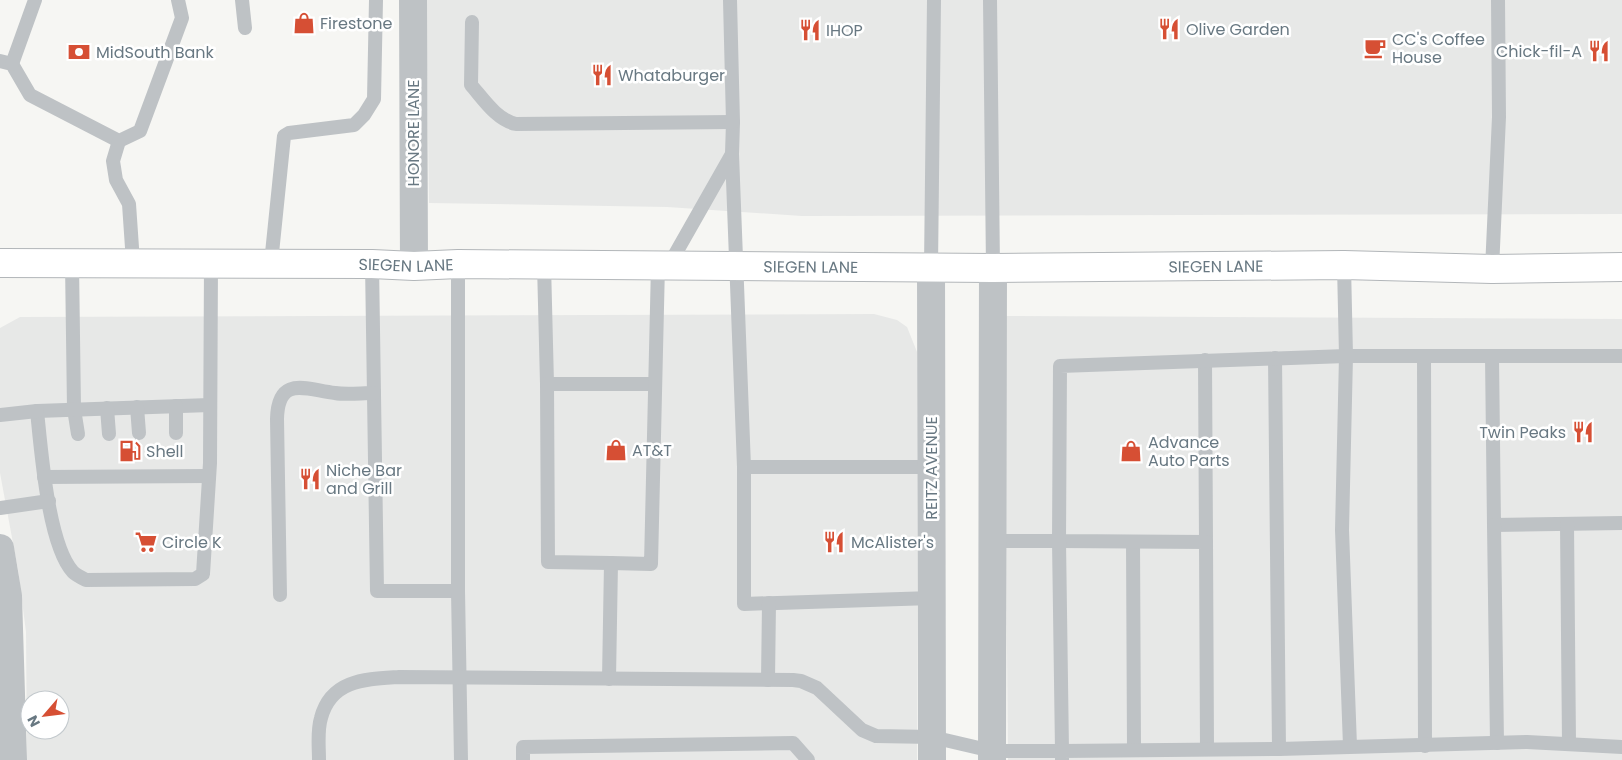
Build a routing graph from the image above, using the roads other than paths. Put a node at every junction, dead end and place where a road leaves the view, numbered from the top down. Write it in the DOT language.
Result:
graph roads {
  1 [pos="35,0"];
  2 [pos="178,0"];
  3 [pos="242,0"];
  4 [pos="376,0"];
  5 [pos="413,0"];
  6 [pos="730,0"];
  7 [pos="934,0"];
  8 [pos="990,0"];
  9 [pos="1498,0"];
  10 [pos="472,22"];
  11 [pos="245,28"];
  12 [pos="6,62"];
  13 [pos="733,122"];
  14 [pos="119,141"];
  15 [pos="732,154"];
  16 [pos="0,262"];
  17 [pos="133,262"];
  18 [pos="72,263"];
  19 [pos="211,263"];
  20 [pos="271,263"];
  21 [pos="372,264"];
  22 [pos="458,264"];
  23 [pos="544,264"];
  24 [pos="663,265"];
  25 [pos="736,265"];
  26 [pos="1344,265"];
  27 [pos="414,266"];
  28 [pos="931,267"];
  29 [pos="1622,267"];
  30 [pos="994,268"];
  31 [pos="1492,269"];
  32 [pos="1346,356"];
  33 [pos="1424,356"];
  34 [pos="1492,356"];
  35 [pos="1622,356"];
  36 [pos="1275,358"];
  37 [pos="1205,360"];
  38 [pos="547,384"];
  39 [pos="655,384"];
  40 [pos="374,393"];
  41 [pos="210,405"];
  42 [pos="176,406"];
  43 [pos="137,407"];
  44 [pos="106,408"];
  45 [pos="74,409"];
  46 [pos="37,411"];
  47 [pos="0,415"];
  48 [pos="139,433"];
  49 [pos="176,433"];
  50 [pos="78,434"];
  51 [pos="109,434"];
  52 [pos="744,467"];
  53 [pos="931,467"];
  54 [pos="44,476"];
  55 [pos="209,476"];
  56 [pos="49,501"];
  57 [pos="0,508"];
  58 [pos="1622,523"];
  59 [pos="1567,524"];
  60 [pos="1494,525"];
  61 [pos="992,541"];
  62 [pos="1059,541"];
  63 [pos="1133,542"];
  64 [pos="1206,542"];
  65 [pos="0,548"];
  66 [pos="611,563"];
  67 [pos="458,591"];
  68 [pos="280,595"];
  69 [pos="932,598"];
  70 [pos="769,603"];
  71 [pos="460,678"];
  72 [pos="609,679"];
  73 [pos="768,680"];
  74 [pos="1497,743"];
  75 [pos="1569,744"];
  76 [pos="1350,746"];
  77 [pos="1425,746"];
  78 [pos="1622,747"];
  79 [pos="932,748"];
  80 [pos="1207,749"];
  81 [pos="1279,749"];
  82 [pos="1134,750"];
  83 [pos="1062,755"];
  84 [pos="992,756"];
  85 [pos="12,760"];
  86 [pos="319,760"];
  87 [pos="461,760"];
  88 [pos="523,760"];
  89 [pos="808,760"];
  1 -- 12 [label="lane"];
  2 -- 14 [label="lane"];
  3 -- 11 [label="lane"];
  4 -- 20 [label="lane"];
  5 -- 27 [label="street, HONORE LANE"];
  6 -- 13 [label="lane"];
  7 -- 28 [label="lane"];
  8 -- 30 [label="lane"];
  9 -- 31 [label="lane"];
  10 -- 13 [label="lane"];
  12 -- 14 [label="lane"];
  13 -- 15 [label="lane"];
  14 -- 17 [label="lane"];
  15 -- 24 [label="lane"];
  15 -- 25 [label="lane"];
  16 -- 18 [label="main road, SIEGEN LANE"];
  17 -- 18 [label="main road, SIEGEN LANE"];
  17 -- 19 [label="main road, SIEGEN LANE"];
  18 -- 45 [label="lane"];
  19 -- 20 [label="main road, SIEGEN LANE"];
  19 -- 41 [label="lane"];
  20 -- 21 [label="main road, SIEGEN LANE"];
  21 -- 27 [label="main road, SIEGEN LANE"];
  21 -- 40 [label="lane"];
  22 -- 23 [label="main road, SIEGEN LANE"];
  22 -- 27 [label="main road, SIEGEN LANE"];
  22 -- 67 [label="lane"];
  23 -- 24 [label="main road, SIEGEN LANE"];
  23 -- 38 [label="lane"];
  24 -- 25 [label="main road, SIEGEN LANE"];
  24 -- 39 [label="lane"];
  25 -- 28 [label="main road, SIEGEN LANE"];
  25 -- 52 [label="lane"];
  26 -- 30 [label="main road, SIEGEN LANE"];
  26 -- 31 [label="main road, SIEGEN LANE"];
  26 -- 32 [label="lane"];
  28 -- 30 [label="main road, SIEGEN LANE"];
  28 -- 53 [label="street, REITZ AVENUE"];
  29 -- 31 [label="main road, SIEGEN LANE"];
  30 -- 61 [label="street"];
  32 -- 33 [label="lane"];
  32 -- 36 [label="lane"];
  32 -- 76 [label="lane"];
  33 -- 34 [label="lane"];
  33 -- 77 [label="lane"];
  34 -- 35 [label="lane"];
  34 -- 60 [label="lane"];
  36 -- 37 [label="lane"];
  36 -- 81 [label="lane"];
  37 -- 62 [label="lane"];
  37 -- 64 [label="lane"];
  38 -- 39 [label="lane"];
  38 -- 66 [label="lane"];
  39 -- 66 [label="lane"];
  40 -- 67 [label="lane"];
  40 -- 68 [label="lane"];
  41 -- 42 [label="lane"];
  41 -- 55 [label="lane"];
  42 -- 43 [label="lane"];
  42 -- 49 [label="lane"];
  43 -- 44 [label="lane"];
  43 -- 48 [label="lane"];
  44 -- 45 [label="lane"];
  44 -- 51 [label="lane"];
  45 -- 46 [label="lane"];
  45 -- 50 [label="lane"];
  46 -- 47 [label="lane"];
  46 -- 54 [label="lane"];
  52 -- 53 [label="lane"];
  52 -- 70 [label="lane"];
  53 -- 69 [label="street, REITZ AVENUE"];
  54 -- 55 [label="lane"];
  54 -- 56 [label="lane"];
  55 -- 56 [label="lane"];
  56 -- 57 [label="lane"];
  58 -- 59 [label="lane"];
  59 -- 60 [label="lane"];
  59 -- 75 [label="lane"];
  60 -- 74 [label="lane"];
  61 -- 62 [label="lane"];
  61 -- 84 [label="street"];
  62 -- 63 [label="lane"];
  62 -- 83 [label="lane"];
  63 -- 64 [label="lane"];
  63 -- 82 [label="lane"];
  64 -- 80 [label="lane"];
  65 -- 85 [label="street"];
  66 -- 72 [label="lane"];
  67 -- 71 [label="lane"];
  69 -- 70 [label="lane"];
  69 -- 79 [label="street, REITZ AVENUE"];
  70 -- 73 [label="lane"];
  71 -- 72 [label="lane"];
  71 -- 86 [label="lane"];
  71 -- 87 [label="lane"];
  72 -- 73 [label="lane"];
  73 -- 79 [label="lane"];
  74 -- 75 [label="lane"];
  74 -- 77 [label="lane"];
  75 -- 78 [label="lane"];
  76 -- 77 [label="lane"];
  76 -- 81 [label="lane"];
  79 -- 84 [label="lane"];
  80 -- 81 [label="lane"];
  80 -- 82 [label="lane"];
  82 -- 83 [label="lane"];
  83 -- 84 [label="lane"];
  88 -- 89 [label="lane"];
}
